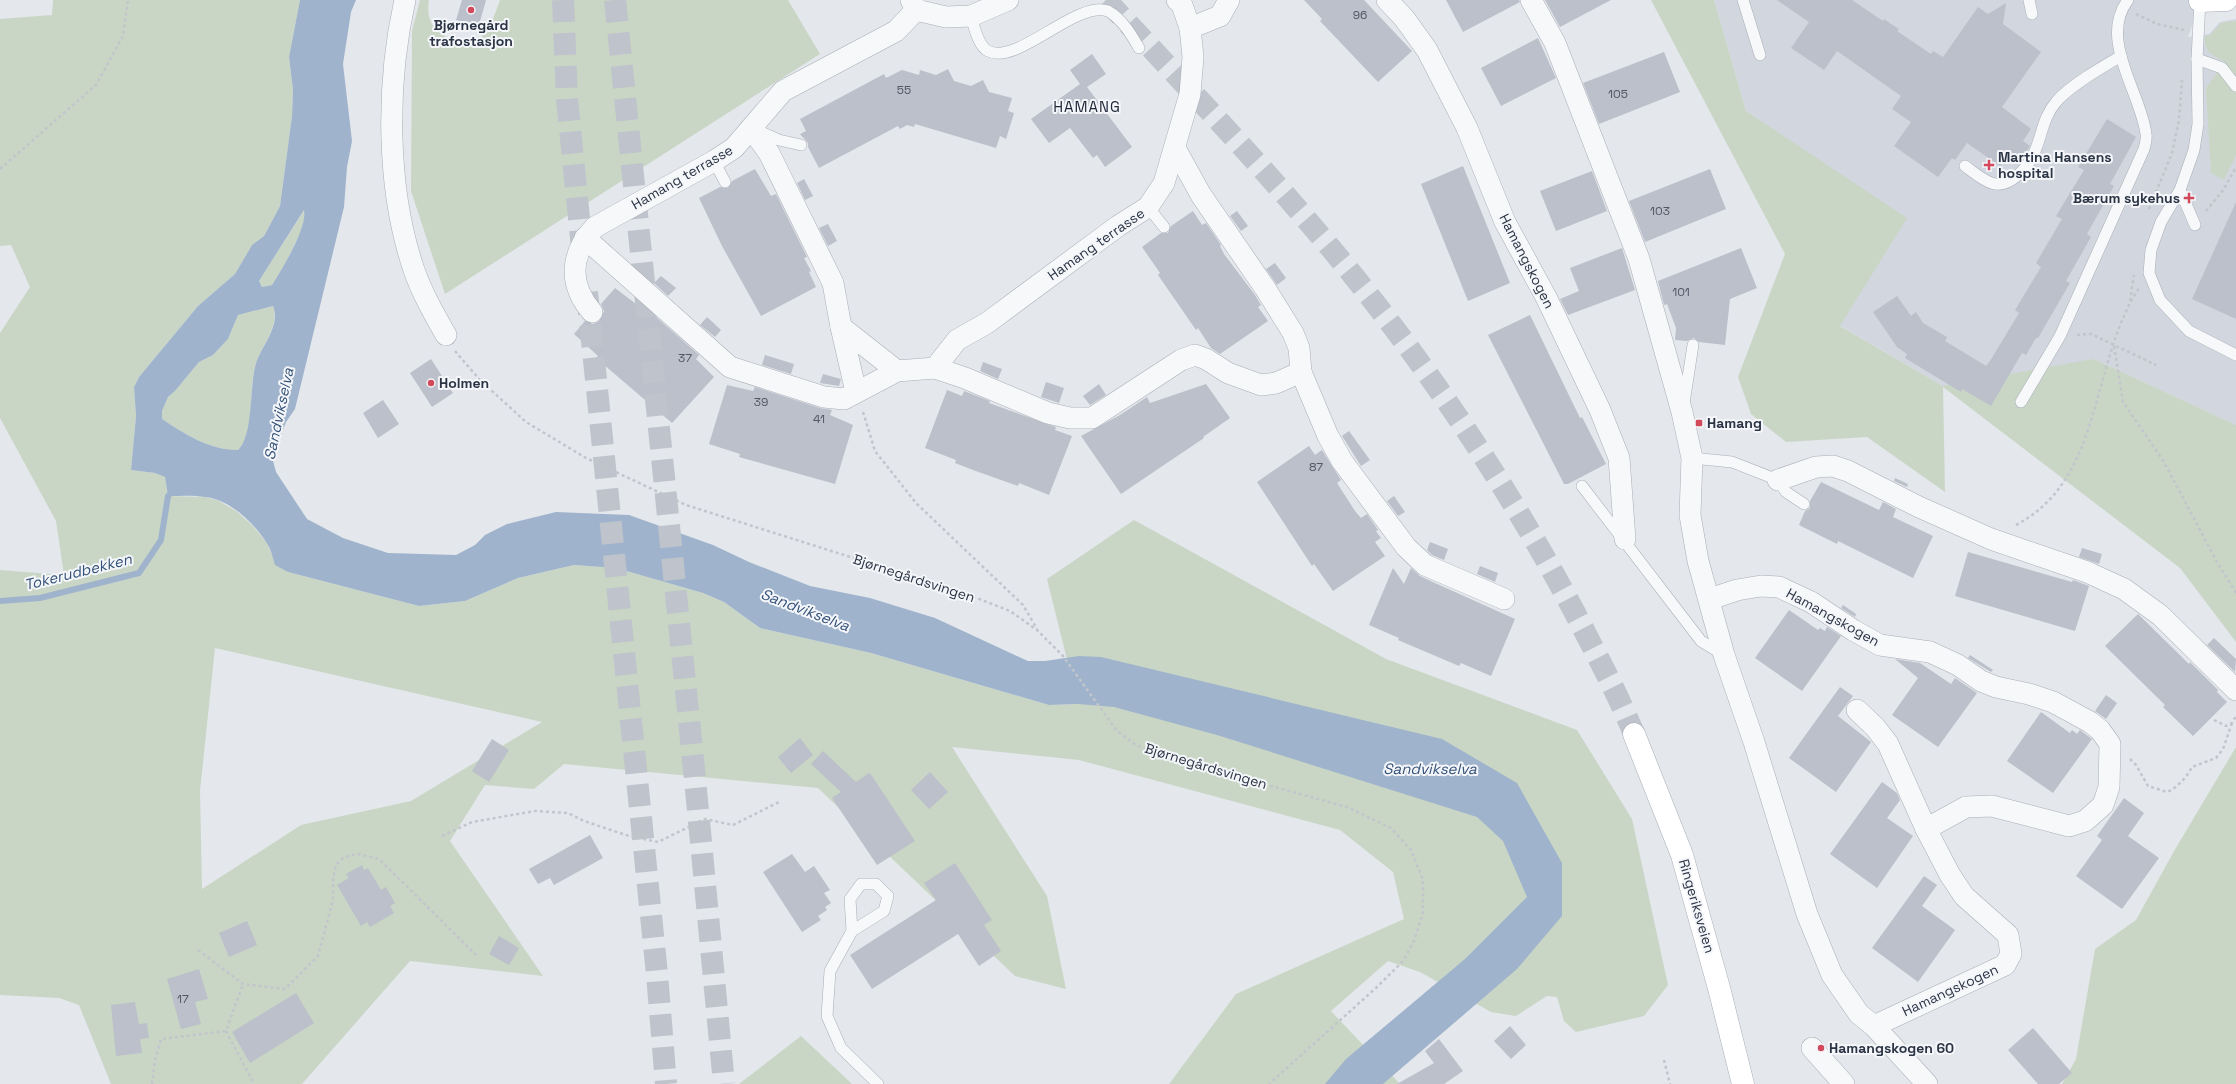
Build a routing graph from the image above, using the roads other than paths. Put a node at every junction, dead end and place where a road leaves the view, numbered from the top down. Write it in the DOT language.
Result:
graph roads {
  1 [pos="405,0"];
  2 [pos="1008,0"];
  3 [pos="1177,0"];
  4 [pos="1230,0"];
  5 [pos="1387,0"];
  6 [pos="1531,0"];
  7 [pos="1744,0"];
  8 [pos="2029,0"];
  9 [pos="2226,0"];
  10 [pos="2200,1"];
  11 [pos="2126,2"];
  12 [pos="914,5"];
  13 [pos="2032,14"];
  14 [pos="971,16"];
  15 [pos="1190,28"];
  16 [pos="1139,48"];
  17 [pos="1760,55"];
  18 [pos="2121,56"];
  19 [pos="2197,59"];
  20 [pos="2236,86"];
  21 [pos="751,128"];
  22 [pos="801,145"];
  23 [pos="1175,148"];
  24 [pos="714,161"];
  25 [pos="1965,166"];
  26 [pos="725,182"];
  27 [pos="2180,190"];
  28 [pos="1148,207"];
  29 [pos="2195,225"];
  30 [pos="1164,227"];
  31 [pos="585,238"];
  32 [pos="592,312"];
  33 [pos="841,327"];
  34 [pos="446,335"];
  35 [pos="1693,345"];
  36 [pos="2236,354"];
  37 [pos="935,368"];
  38 [pos="897,372"];
  39 [pos="1301,372"];
  40 [pos="856,392"];
  41 [pos="2021,402"];
  42 [pos="1682,412"];
  43 [pos="1692,458"];
  44 [pos="1778,480"];
  45 [pos="1582,486"];
  46 [pos="1804,504"];
  47 [pos="1625,539"];
  48 [pos="1504,599"];
  49 [pos="1710,600"];
  50 [pos="1724,655"];
  51 [pos="2236,690"];
  52 [pos="1856,710"];
  53 [pos="1634,734"];
  54 [pos="1926,829"];
  55 [pos="852,931"];
  56 [pos="1874,1026"];
  57 [pos="1812,1048"];
  58 [pos="878,1084"];
  59 [pos="1742,1084"];
  60 [pos="1844,1084"];
  61 [pos="1927,1084"];
  1 -- 34 [label="street"];
  2 -- 14 [label="street, Hamang terrasse"];
  3 -- 15 [label="street, Hamang terrasse"];
  4 -- 15 [label="street"];
  5 -- 47 [label="street, Hamangskogen"];
  6 -- 42 [label="street"];
  7 -- 17 [label="lane"];
  8 -- 13 [label="lane"];
  9 -- 10 [label="main road"];
  10 -- 19 [label="lane"];
  11 -- 18 [label="lane"];
  12 -- 14 [label="street, Hamang terrasse"];
  12 -- 21 [label="street, Hamang terrasse"];
  14 -- 16 [label="lane"];
  15 -- 23 [label="street, Hamang terrasse"];
  18 -- 25 [label="lane"];
  18 -- 41 [label="lane"];
  19 -- 20 [label="lane"];
  19 -- 27 [label="lane"];
  21 -- 22 [label="lane"];
  21 -- 24 [label="street, Hamang terrasse"];
  21 -- 33 [label="street"];
  23 -- 28 [label="street, Hamang terrasse"];
  23 -- 39 [label="street"];
  24 -- 26 [label="lane"];
  24 -- 31 [label="street, Hamang terrasse"];
  27 -- 29 [label="lane"];
  27 -- 36 [label="lane"];
  28 -- 30 [label="lane"];
  28 -- 37 [label="street, Hamang terrasse"];
  31 -- 32 [label="street, Hamang terrasse"];
  31 -- 40 [label="street"];
  33 -- 38 [label="street"];
  33 -- 40 [label="street"];
  35 -- 42 [label="lane"];
  37 -- 38 [label="street"];
  37 -- 39 [label="street"];
  38 -- 40 [label="street"];
  39 -- 48 [label="street"];
  42 -- 43 [label="street"];
  43 -- 44 [label="lane"];
  43 -- 49 [label="street"];
  44 -- 46 [label="lane"];
  44 -- 51 [label="street"];
  45 -- 47 [label="lane"];
  47 -- 50 [label="lane"];
  49 -- 50 [label="street"];
  49 -- 54 [label="street, Hamangskogen"];
  50 -- 56 [label="street"];
  52 -- 54 [label="street, Hamangskogen"];
  53 -- 59 [label="main road, Ringeriksveien"];
  54 -- 56 [label="street, Hamangskogen"];
  55 -- 58 [label="lane"];
  56 -- 61 [label="street"];
  57 -- 60 [label="street"];
}
